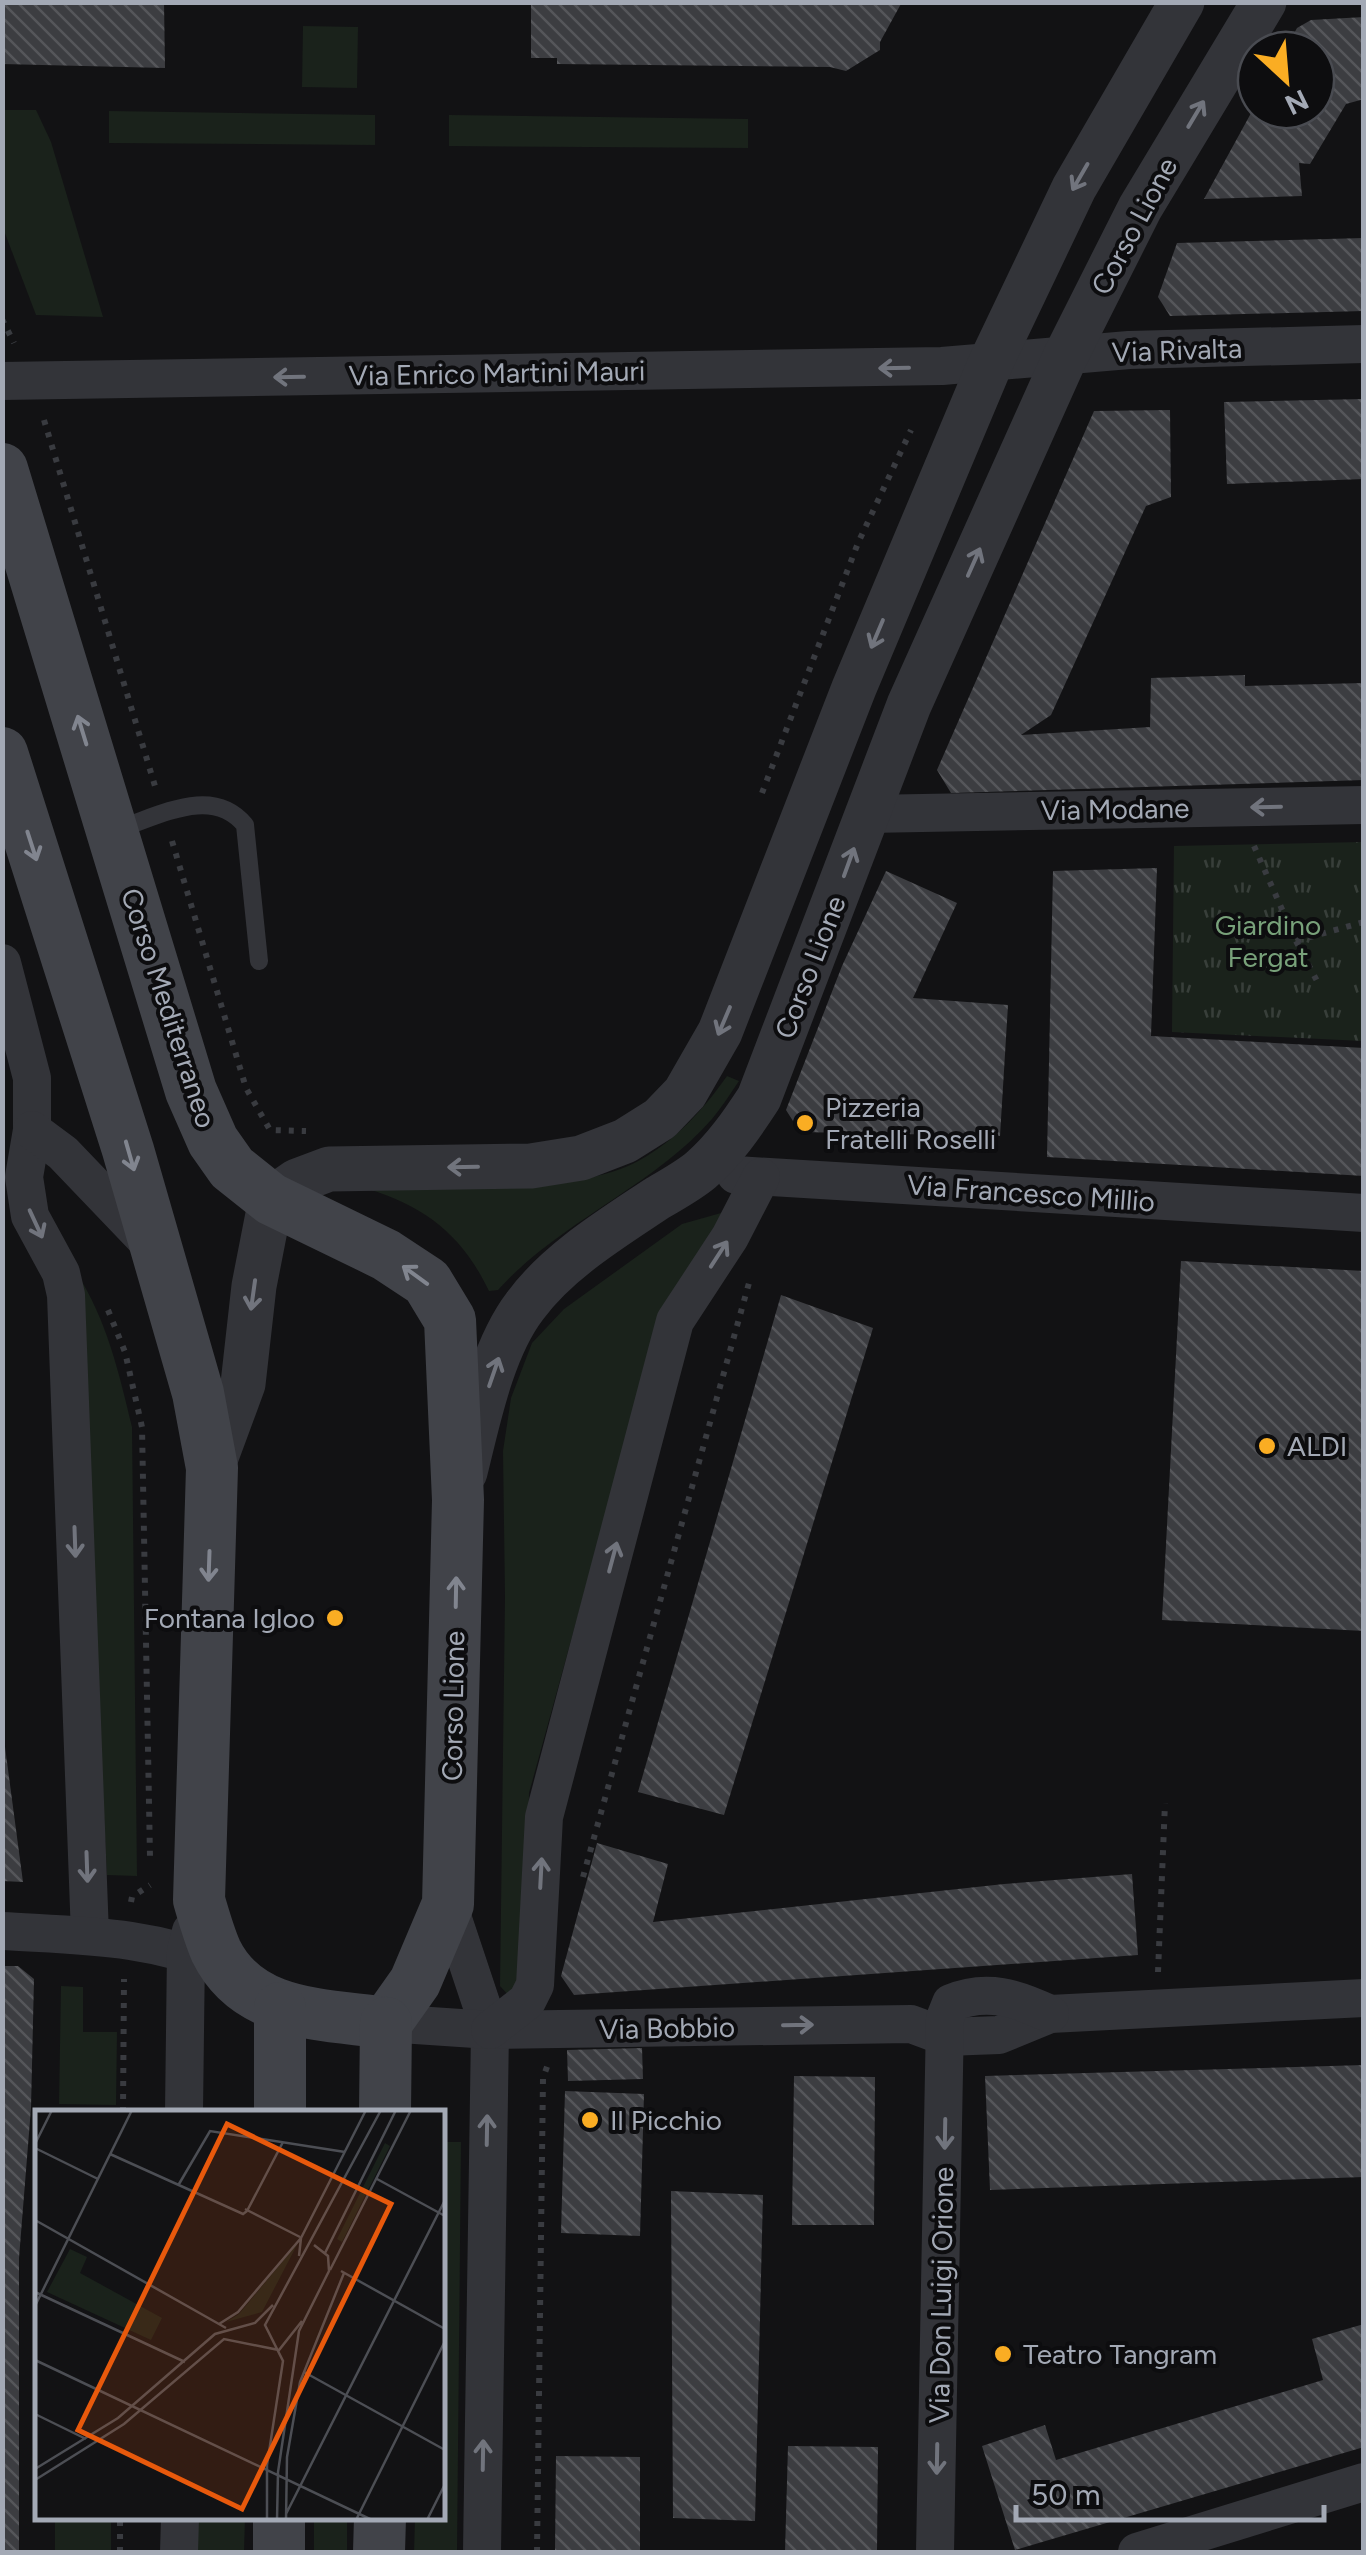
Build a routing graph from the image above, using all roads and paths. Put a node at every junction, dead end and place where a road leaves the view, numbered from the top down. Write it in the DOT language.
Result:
graph roads {
  1 [pos="1182,2"];
  2 [pos="1264,2"];
  3 [pos="2,318"];
  4 [pos="1364,344"];
  5 [pos="1066,355"];
  6 [pos="991,362"];
  7 [pos="18,382"];
  8 [pos="2,469"];
  9 [pos="2,753"];
  10 [pos="1364,805"];
  11 [pos="867,814"];
  12 [pos="164,815"];
  13 [pos="112,831"];
  14 [pos="1254,845"];
  15 [pos="1364,922"];
  16 [pos="1296,941"];
  17 [pos="259,961"];
  18 [pos="2,964"];
  19 [pos="1317,982"];
  20 [pos="246,1088"];
  21 [pos="17,1128"];
  22 [pos="699,1172"];
  23 [pos="761,1176"];
  24 [pos="272,1200"];
  25 [pos="1364,1213"];
  26 [pos="158,1252"];
  27 [pos="752,1273"];
  28 [pos="102,1296"];
  29 [pos="212,1468"];
  30 [pos="458,1500"];
  31 [pos="1164,1803"];
  32 [pos="582,1881"];
  33 [pos="448,1904"];
  34 [pos="2,1931"];
  35 [pos="107,1936"];
  36 [pos="206,1959"];
  37 [pos="1364,1998"];
  38 [pos="280,2008"];
  39 [pos="1156,2009"];
  40 [pos="386,2023"];
  41 [pos="490,2030"];
  42 [pos="558,2030"];
  43 [pos="946,2037"];
  44 [pos="123,2110"];
  45 [pos="184,2110"];
  46 [pos="280,2110"];
  47 [pos="386,2110"];
  48 [pos="1364,2482"];
  49 [pos="120,2520"];
  50 [pos="180,2520"];
  51 [pos="279,2520"];
  52 [pos="380,2520"];
  53 [pos="120,2552"];
  54 [pos="179,2552"];
  55 [pos="278,2552"];
  56 [pos="380,2552"];
  57 [pos="482,2552"];
  58 [pos="537,2552"];
  59 [pos="935,2552"];
  60 [pos="1137,2552"];
  1 -- 6 [label="street, one-way"];
  5 -- 2 [label="street, Corso Lione, one-way"];
  3 -- 7 [label="path"];
  4 -- 5 [label="street, Via Rivalta"];
  5 -- 6 [label="street, Via Rivalta"];
  11 -- 5 [label="street, Corso Lione, one-way"];
  6 -- 7 [label="street, Via Enrico Martini Mauri, one-way"];
  6 -- 24 [label="street, one-way"];
  7 -- 12 [label="path"];
  13 -- 8 [label="main road, Corso Mediterraneo, one-way"];
  9 -- 26 [label="main road, one-way"];
  10 -- 11 [label="street, Via Modane, one-way"];
  22 -- 11 [label="street, Corso Lione, one-way"];
  12 -- 13 [label="lane"];
  12 -- 17 [label="lane"];
  12 -- 20 [label="path"];
  13 -- 24 [label="main road, Corso Mediterraneo"];
  14 -- 16 [label="path"];
  15 -- 16 [label="path"];
  16 -- 19 [label="path"];
  18 -- 21 [label="street"];
  21 -- 26 [label="street"];
  21 -- 35 [label="street, one-way"];
  22 -- 23 [label="street, Via Francesco Millio"];
  30 -- 22 [label="street, Corso Lione, one-way"];
  23 -- 25 [label="street, Via Francesco Millio"];
  41 -- 23 [label="street, one-way"];
  24 -- 29 [label="street, one-way"];
  30 -- 24 [label="main road, Corso Mediterraneo, one-way"];
  26 -- 29 [label="main road"];
  27 -- 32 [label="path"];
  28 -- 35 [label="path"];
  29 -- 36 [label="main road, one-way"];
  33 -- 30 [label="main road, Corso Lione, one-way"];
  31 -- 39 [label="path"];
  33 -- 40 [label="main road, Corso Lione"];
  33 -- 41 [label="street, Corso Lione"];
  34 -- 35 [label="street"];
  35 -- 36 [label="street"];
  35 -- 44 [label="path"];
  36 -- 38 [label="main road"];
  36 -- 45 [label="street"];
  37 -- 39 [label="street"];
  38 -- 40 [label="main road"];
  38 -- 46 [label="main road"];
  39 -- 43 [label="street"];
  40 -- 41 [label="street, Via Bobbio"];
  40 -- 47 [label="main road"];
  41 -- 42 [label="street, Via Bobbio"];
  57 -- 41 [label="street, Corso Lione, one-way"];
  42 -- 43 [label="street, Via Bobbio, one-way"];
  42 -- 58 [label="path"];
  43 -- 59 [label="street, Via Don Luigi Orione, one-way"];
  48 -- 60 [label="street"];
  49 -- 53 [label="path"];
  50 -- 54 [label="street"];
  51 -- 55 [label="main road"];
  52 -- 56 [label="main road"];
}
